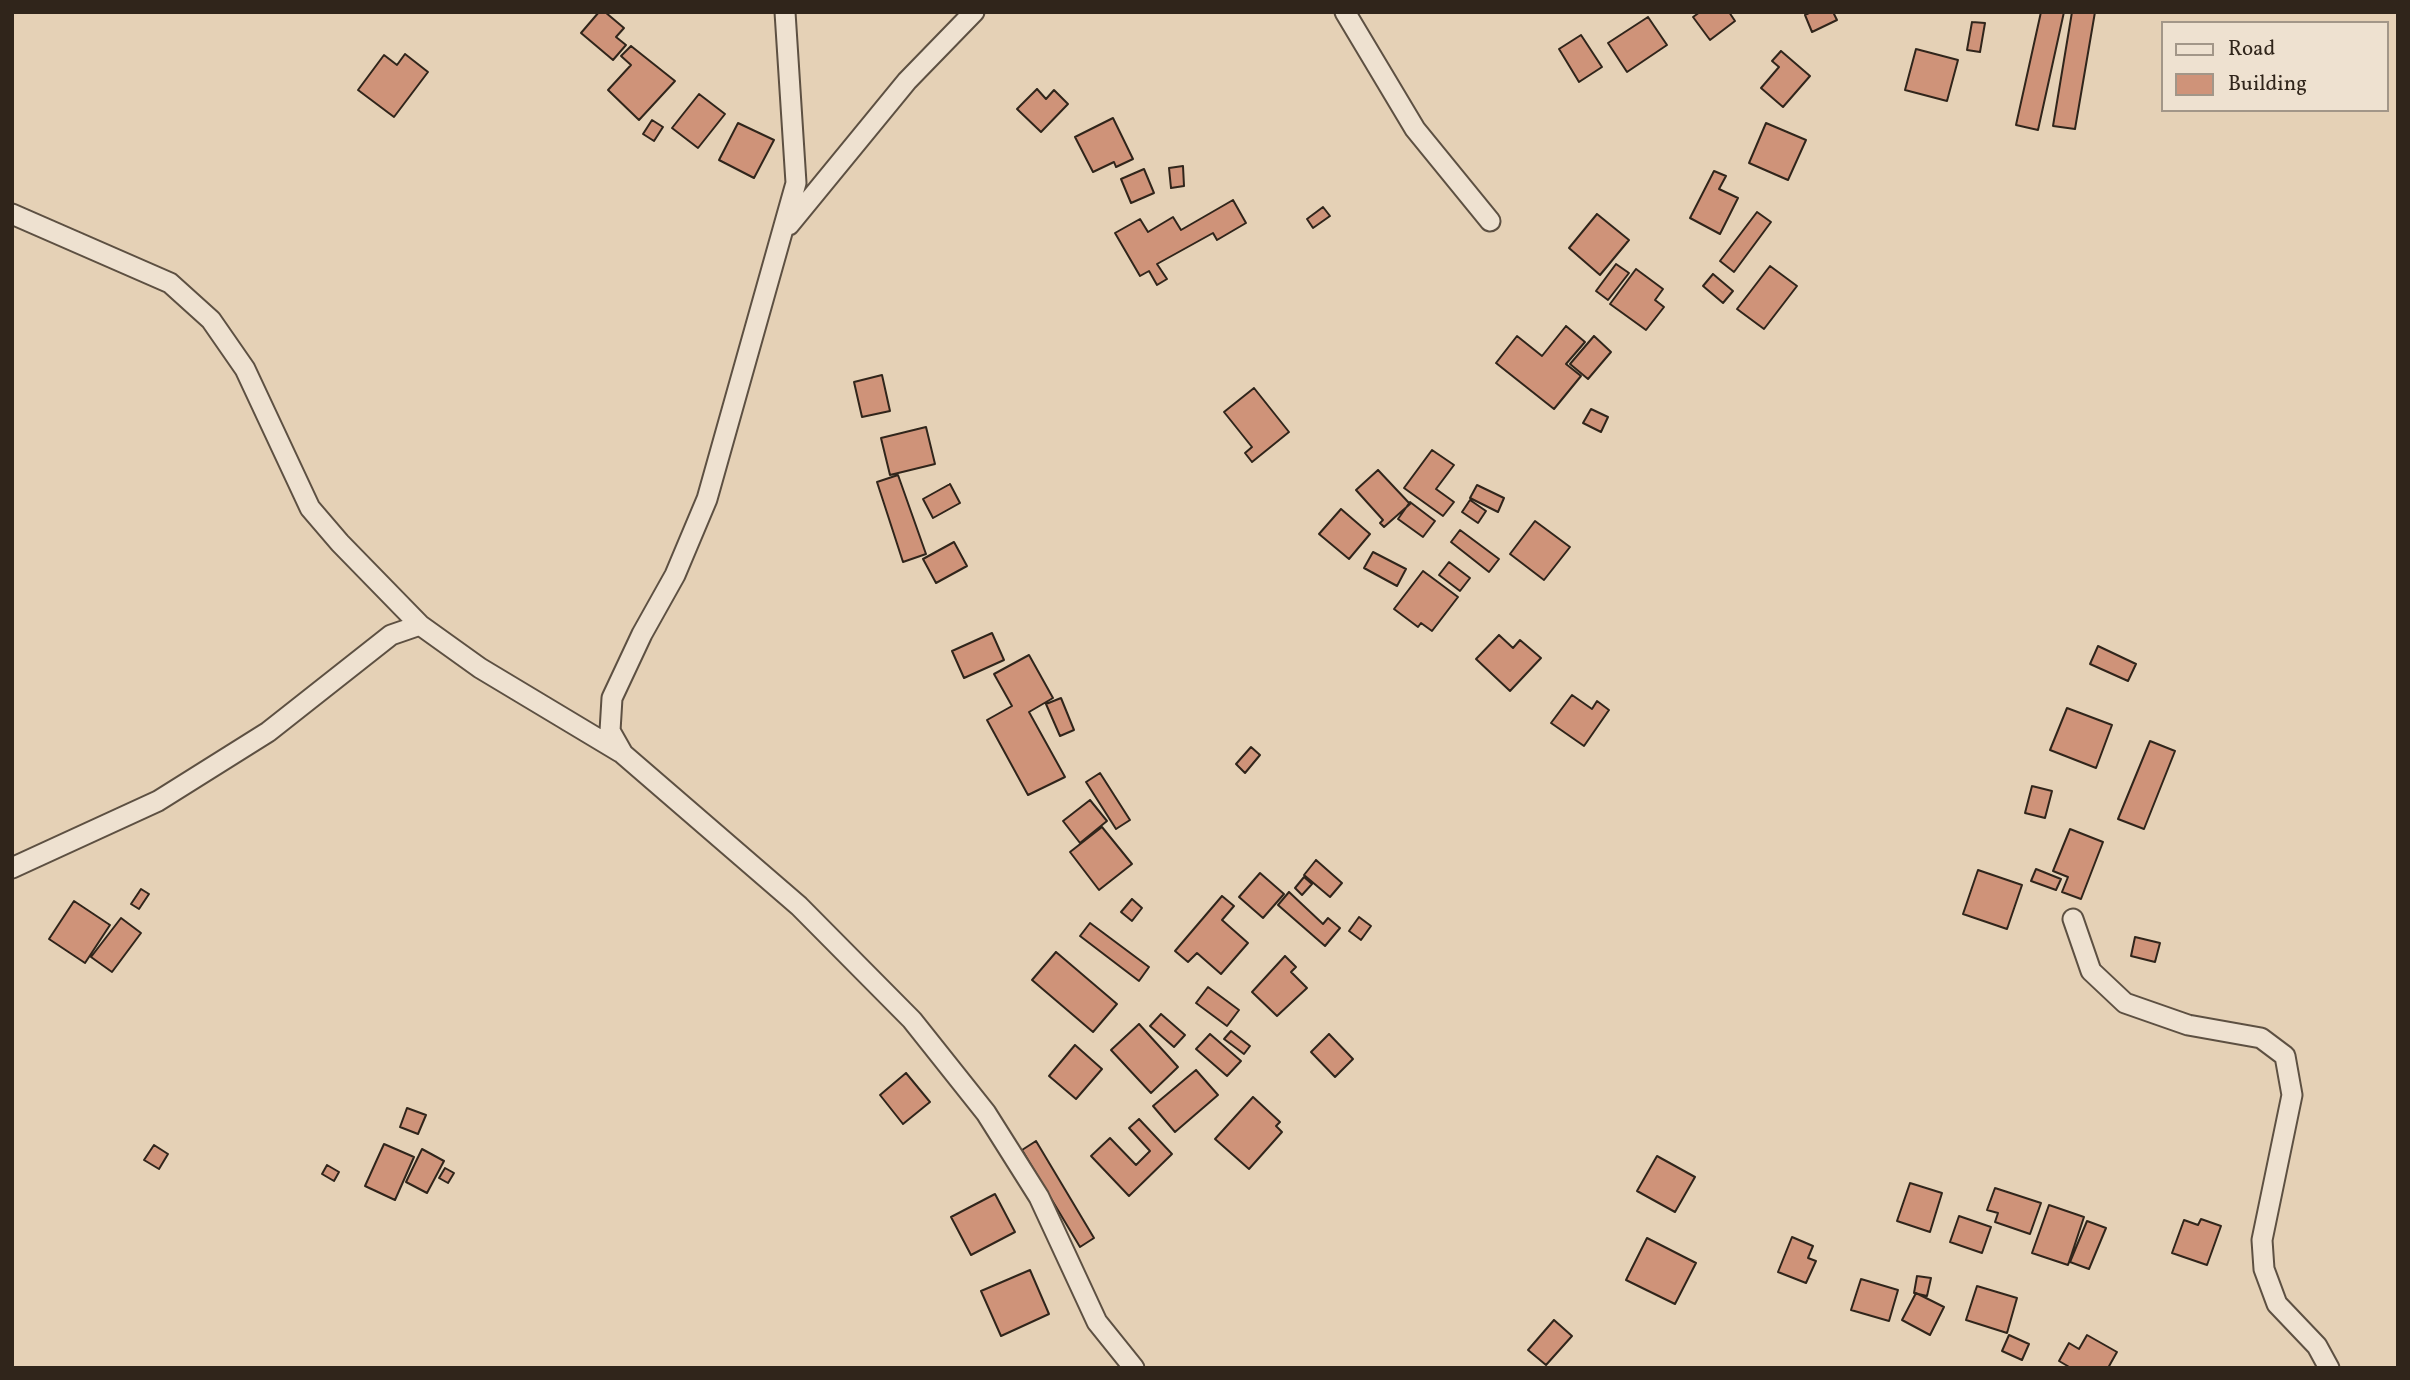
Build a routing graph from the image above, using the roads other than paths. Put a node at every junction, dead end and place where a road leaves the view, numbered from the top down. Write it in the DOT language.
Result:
graph roads {
  1 [pos="785,12"];
  2 [pos="974,12"];
  3 [pos="1345,12"];
  4 [pos="12,214"];
  5 [pos="1490,221"];
  6 [pos="784,233"];
  7 [pos="420,625"];
  8 [pos="623,754"];
  9 [pos="12,868"];
  10 [pos="2073,919"];
  11 [pos="1134,1368"];
  12 [pos="2329,1368"];
  1 -- 6 [label="street"];
  2 -- 6 [label="street"];
  3 -- 5 [label="street"];
  4 -- 7 [label="street"];
  6 -- 8 [label="street"];
  7 -- 8 [label="street"];
  7 -- 9 [label="street"];
  8 -- 11 [label="street"];
  10 -- 12 [label="street"];
}
